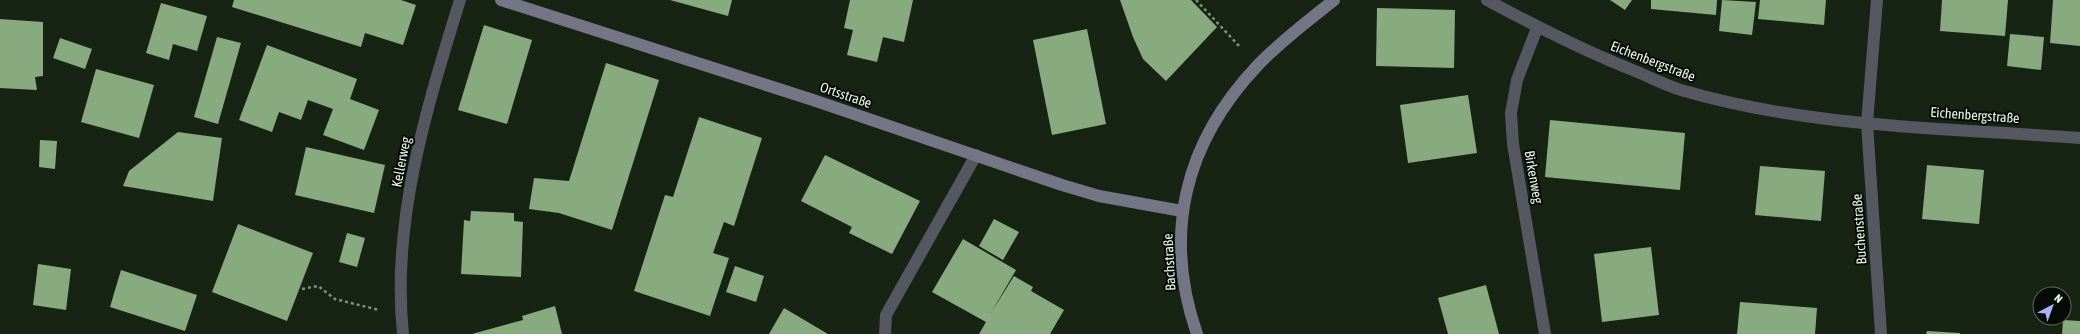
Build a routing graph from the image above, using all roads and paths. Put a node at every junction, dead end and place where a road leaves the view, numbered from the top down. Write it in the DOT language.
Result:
graph roads {
  1 [pos="460,0"];
  2 [pos="501,0"];
  3 [pos="1196,0"];
  4 [pos="1334,0"];
  5 [pos="1487,0"];
  6 [pos="1877,0"];
  7 [pos="1537,28"];
  8 [pos="1257,66"];
  9 [pos="1867,123"];
  10 [pos="2080,138"];
  11 [pos="976,155"];
  12 [pos="1182,211"];
  13 [pos="302,290"];
  14 [pos="401,315"];
  15 [pos="403,334"];
  16 [pos="885,334"];
  17 [pos="1197,334"];
  18 [pos="1545,334"];
  19 [pos="1881,334"];
  1 -- 14 [label="street, Kellerweg"];
  2 -- 11 [label="street, Ortsstraße"];
  3 -- 8 [label="path"];
  4 -- 8 [label="street, Bachstraße"];
  5 -- 7 [label="street, Eichenbergstraße"];
  6 -- 9 [label="street"];
  7 -- 9 [label="street, Eichenbergstraße"];
  7 -- 18 [label="street, Birkenweg"];
  8 -- 12 [label="street, Bachstraße"];
  9 -- 10 [label="street, Eichenbergstraße"];
  9 -- 19 [label="street, Buchenstraße"];
  11 -- 12 [label="street, Ortsstraße"];
  11 -- 16 [label="street"];
  12 -- 17 [label="street, Bachstraße"];
  13 -- 14 [label="path"];
  14 -- 15 [label="street, Kellerweg"];
}
